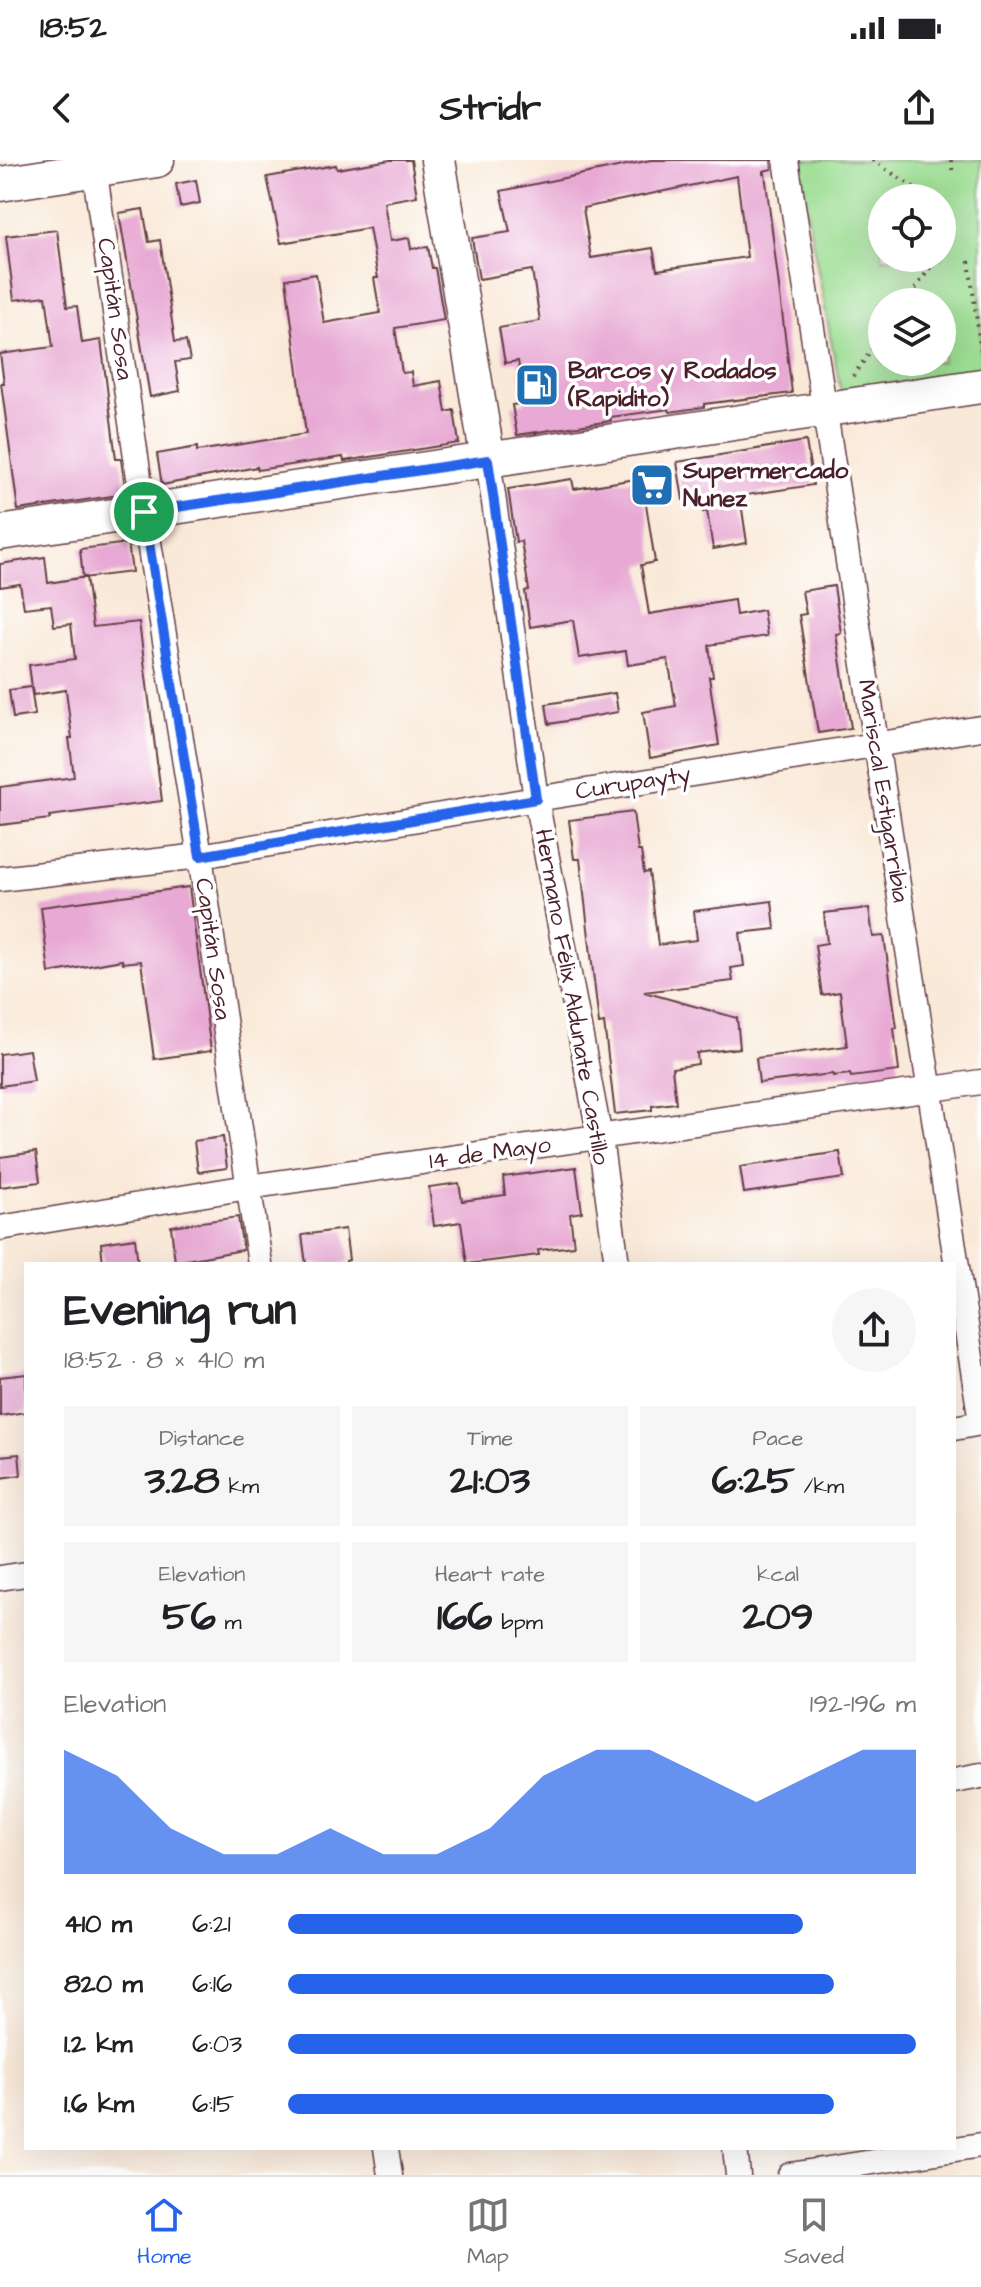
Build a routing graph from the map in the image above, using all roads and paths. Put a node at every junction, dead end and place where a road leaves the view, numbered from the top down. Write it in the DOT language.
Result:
graph roads {
  1 [pos="157,160"];
  2 [pos="438,160"];
  3 [pos="786,160"];
  4 [pos="872,160"];
  5 [pos="951,160"];
  6 [pos="94,165"];
  7 [pos="953,174"];
  8 [pos="0,184"];
  9 [pos="909,184"];
  10 [pos="969,261"];
  11 [pos="981,352"];
  12 [pos="868,355"];
  13 [pos="850,380"];
  14 [pos="981,386"];
  15 [pos="825,409"];
  16 [pos="488,460"];
  17 [pos="144,512"];
  18 [pos="0,533"];
  19 [pos="981,728"];
  20 [pos="875,744"];
  21 [pos="536,799"];
  22 [pos="200,856"];
  23 [pos="0,879"];
  24 [pos="981,1082"];
  25 [pos="929,1090"];
  26 [pos="600,1138"];
  27 [pos="248,1187"];
  28 [pos="0,1228"];
  29 [pos="260,1262"];
  30 [pos="617,1262"];
  31 [pos="956,1262"];
  32 [pos="956,1263"];
  33 [pos="981,1423"];
  34 [pos="956,1428"];
  35 [pos="24,1574"];
  36 [pos="0,1578"];
  37 [pos="981,1776"];
  38 [pos="956,1781"];
  39 [pos="981,2145"];
  40 [pos="956,2149"];
  41 [pos="386,2150"];
  42 [pos="735,2150"];
  43 [pos="949,2150"];
  44 [pos="390,2175"];
  45 [pos="738,2175"];
  46 [pos="790,2175"];
  1 -- 6 [label="main road"];
  2 -- 16 [label="main road, Hermano Félix Aldunate Castillo"];
  3 -- 15 [label="street, Mariscal Estigarribia"];
  4 -- 9 [label="path"];
  5 -- 7 [label="path"];
  6 -- 8 [label="main road"];
  6 -- 17 [label="street, Capitán Sosa"];
  10 -- 11 [label="path"];
  12 -- 13 [label="path"];
  14 -- 15 [label="main road"];
  15 -- 16 [label="main road"];
  15 -- 20 [label="street, Mariscal Estigarribia"];
  16 -- 17 [label="main road"];
  16 -- 21 [label="street, Hermano Félix Aldunate Castillo"];
  17 -- 18 [label="main road"];
  17 -- 22 [label="street, Capitán Sosa"];
  19 -- 20 [label="street, Curupayty"];
  20 -- 21 [label="street, Curupayty"];
  20 -- 25 [label="street, Mariscal Estigarribia"];
  21 -- 22 [label="street, Curupayty"];
  21 -- 26 [label="street, Hermano Félix Aldunate Castillo"];
  22 -- 23 [label="street, Curupayty"];
  22 -- 27 [label="street, Capitán Sosa"];
  24 -- 25 [label="street, 14 de Mayo"];
  25 -- 26 [label="street, 14 de Mayo"];
  25 -- 31 [label="street, Mariscal Estigarribia"];
  26 -- 27 [label="street, 14 de Mayo"];
  26 -- 30 [label="street, Hermano Félix Aldunate Castillo"];
  27 -- 28 [label="street, 14 de Mayo"];
  27 -- 29 [label="street, Capitán Sosa"];
  32 -- 33 [label="street, Mariscal Estigarribia"];
  33 -- 34 [label="street"];
  35 -- 36 [label="street"];
  37 -- 38 [label="street"];
  39 -- 40 [label="street"];
  41 -- 44 [label="street"];
  42 -- 45 [label="street"];
  43 -- 46 [label="street"];
}
